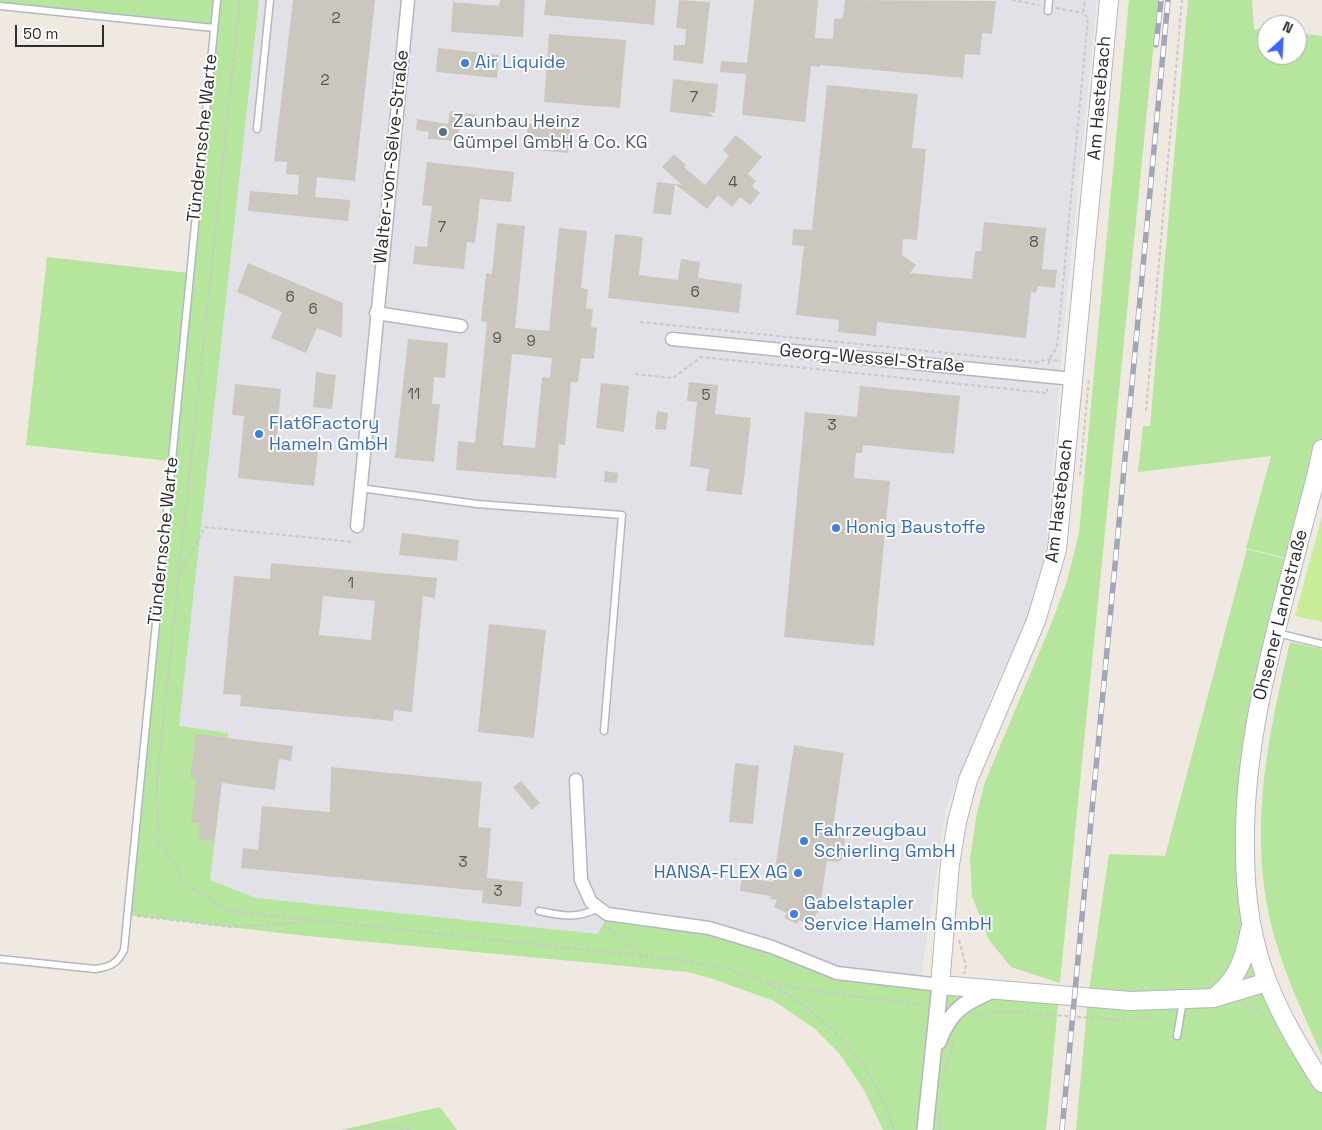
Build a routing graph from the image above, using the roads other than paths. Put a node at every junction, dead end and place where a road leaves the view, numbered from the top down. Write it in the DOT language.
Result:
graph roads {
  1 [pos="217,0"];
  2 [pos="270,0"];
  3 [pos="408,0"];
  4 [pos="1049,0"];
  5 [pos="1109,0"];
  6 [pos="0,6"];
  7 [pos="1048,11"];
  8 [pos="214,28"];
  9 [pos="257,129"];
  10 [pos="376,313"];
  11 [pos="461,326"];
  12 [pos="672,339"];
  13 [pos="1073,379"];
  14 [pos="1322,449"];
  15 [pos="360,488"];
  16 [pos="357,526"];
  17 [pos="1276,633"];
  18 [pos="1322,644"];
  19 [pos="604,732"];
  20 [pos="576,780"];
  21 [pos="599,908"];
  22 [pos="539,911"];
  23 [pos="1251,926"];
  24 [pos="0,959"];
  25 [pos="1267,982"];
  26 [pos="940,985"];
  27 [pos="993,990"];
  28 [pos="1214,998"];
  29 [pos="1183,999"];
  30 [pos="1177,1036"];
  31 [pos="932,1058"];
  32 [pos="1322,1083"];
  33 [pos="925,1130"];
  1 -- 8 [label="lane, Tündernsche Warte"];
  2 -- 9 [label="lane"];
  3 -- 10 [label="street, Walter-von-Selve-Straße"];
  4 -- 7 [label="lane"];
  5 -- 13 [label="main road, Am Hastebach"];
  6 -- 8 [label="lane"];
  8 -- 24 [label="lane, Tündernsche Warte"];
  10 -- 11 [label="street"];
  10 -- 15 [label="street, Walter-von-Selve-Straße"];
  12 -- 13 [label="street, Georg-Wessel-Straße"];
  13 -- 26 [label="main road, Am Hastebach"];
  14 -- 17 [label="main road, Ohsener Landstraße"];
  15 -- 16 [label="street, Walter-von-Selve-Straße"];
  15 -- 19 [label="lane"];
  17 -- 18 [label="lane"];
  17 -- 23 [label="main road, Ohsener Landstraße"];
  20 -- 21 [label="street"];
  21 -- 22 [label="lane"];
  21 -- 26 [label="street"];
  23 -- 25 [label="main road"];
  23 -- 28 [label="main road"];
  25 -- 28 [label="main road"];
  25 -- 32 [label="main road"];
  26 -- 27 [label="main road"];
  26 -- 31 [label="street"];
  27 -- 29 [label="main road"];
  27 -- 31 [label="street"];
  28 -- 29 [label="main road"];
  29 -- 30 [label="lane"];
  31 -- 33 [label="street"];
}
